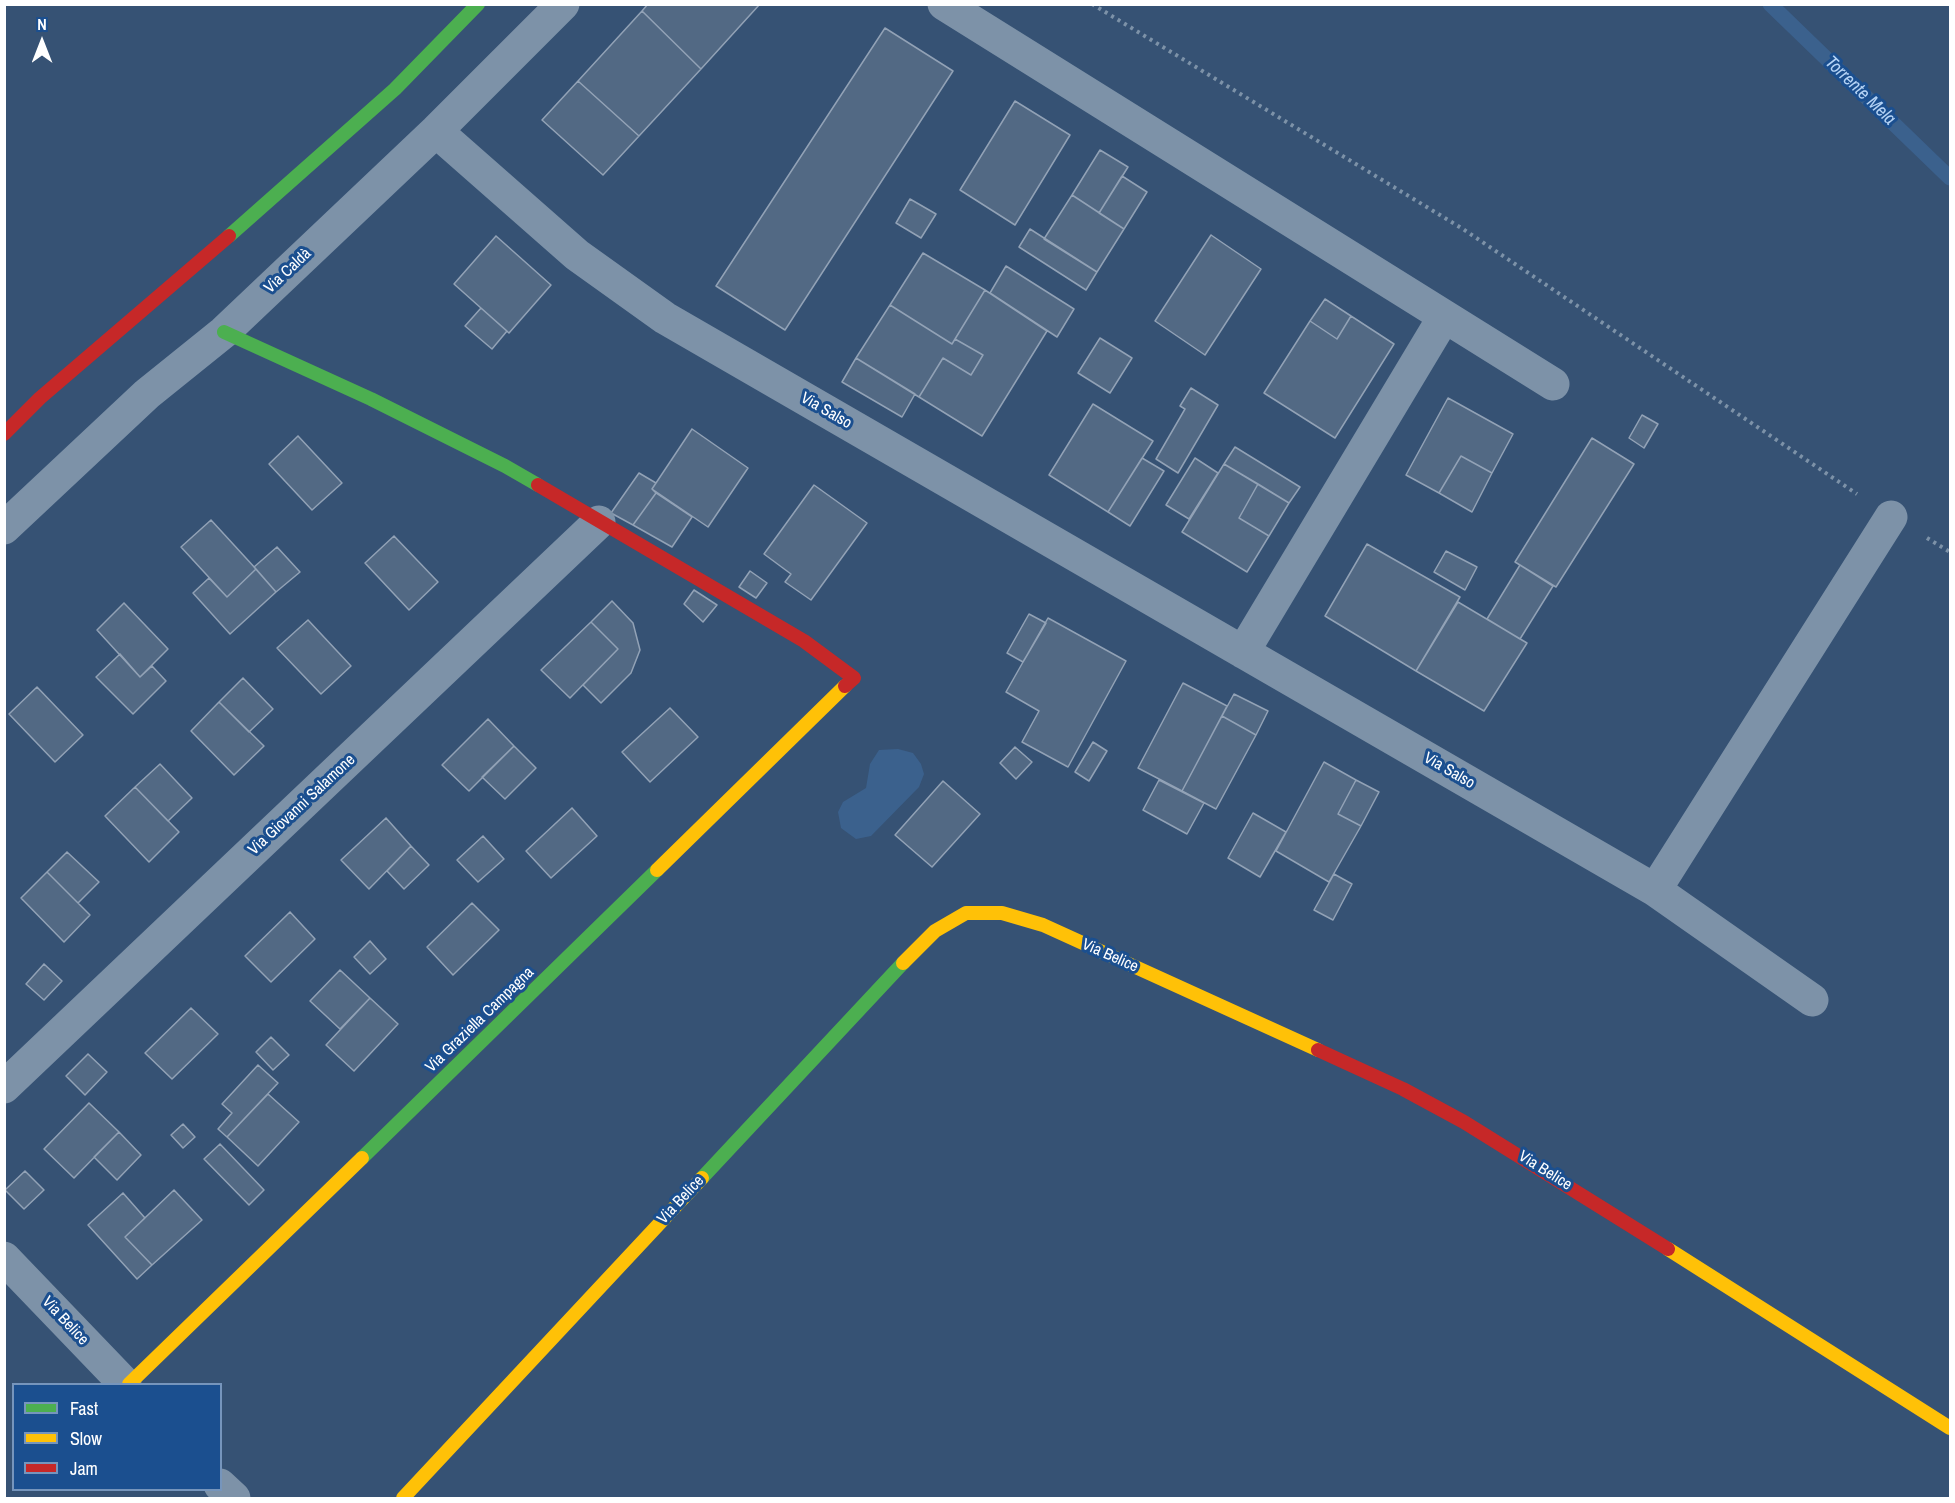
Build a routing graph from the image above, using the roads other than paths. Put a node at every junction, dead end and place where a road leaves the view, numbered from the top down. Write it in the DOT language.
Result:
graph roads {
  1 [pos="478,4"];
  2 [pos="563,4"];
  3 [pos="944,4"];
  4 [pos="436,131"];
  5 [pos="1444,317"];
  6 [pos="224,332"];
  7 [pos="1553,384"];
  8 [pos="4,434"];
  9 [pos="1891,517"];
  10 [pos="599,522"];
  11 [pos="4,528"];
  12 [pos="1243,652"];
  13 [pos="1655,890"];
  14 [pos="1812,1000"];
  15 [pos="4,1087"];
  16 [pos="4,1258"];
  17 [pos="126,1383"];
  18 [pos="128,1383"];
  19 [pos="1950,1428"];
  20 [pos="222,1487"];
  21 [pos="234,1498"];
  22 [pos="403,1498"];
  1 -- 8 [label="street"];
  2 -- 4 [label="street, Via Caldà"];
  3 -- 5 [label="street"];
  4 -- 6 [label="street, Via Caldà"];
  4 -- 12 [label="street, Via Salso"];
  5 -- 7 [label="street"];
  5 -- 12 [label="street"];
  6 -- 10 [label="street"];
  6 -- 11 [label="street, Via Caldà"];
  9 -- 13 [label="street"];
  10 -- 15 [label="street, Via Giovanni Salamone"];
  10 -- 18 [label="street, Via Graziella Campagna"];
  12 -- 13 [label="street, Via Salso"];
  13 -- 14 [label="street, Via Salso"];
  16 -- 17 [label="street, Via Belice"];
  19 -- 22 [label="street, Via Belice"];
  20 -- 21 [label="street"];
}
